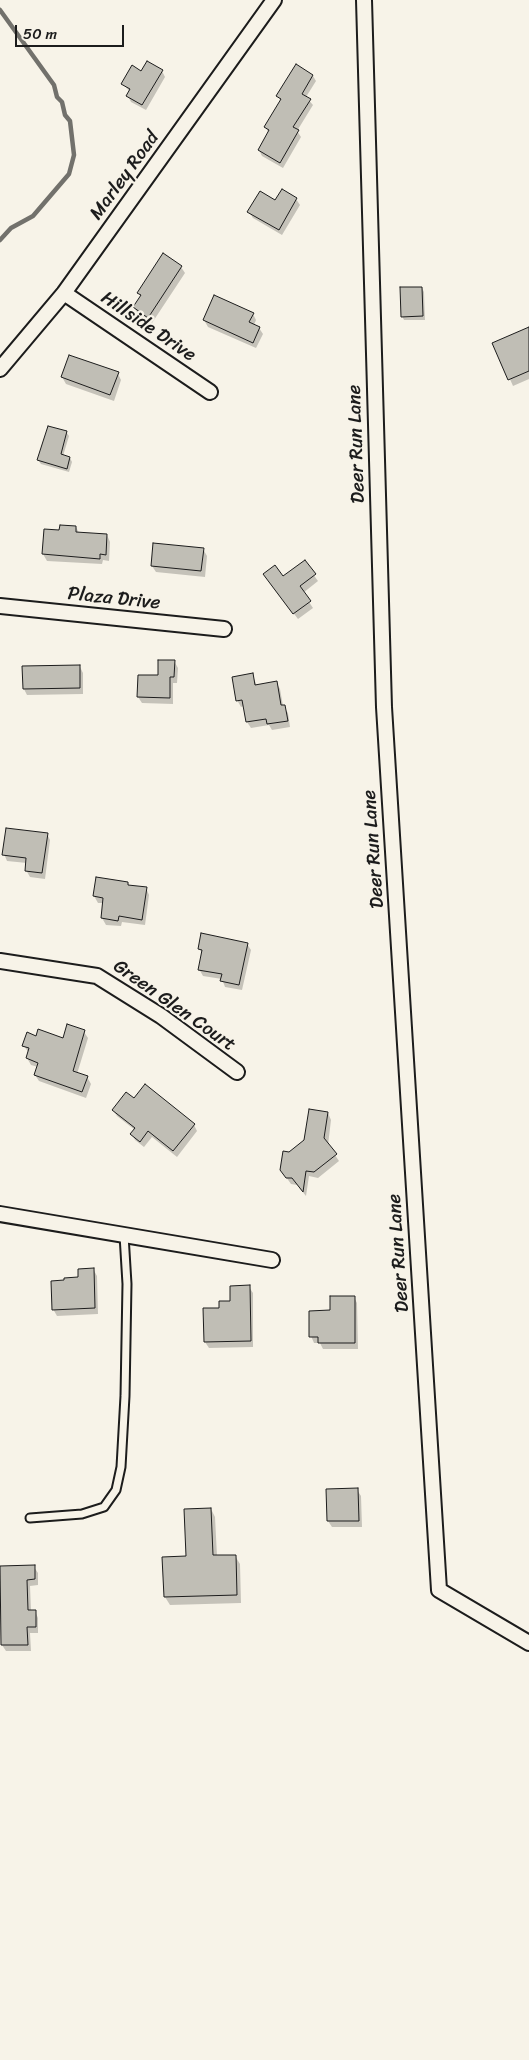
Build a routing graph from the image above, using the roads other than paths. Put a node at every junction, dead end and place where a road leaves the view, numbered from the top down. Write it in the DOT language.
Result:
graph roads {
  1 [pos="274,0"];
  2 [pos="364,0"];
  3 [pos="64,293"];
  4 [pos="0,369"];
  5 [pos="210,392"];
  6 [pos="0,606"];
  7 [pos="224,629"];
  8 [pos="0,961"];
  9 [pos="237,1072"];
  10 [pos="0,1214"];
  11 [pos="124,1235"];
  12 [pos="272,1260"];
  13 [pos="30,1518"];
  14 [pos="529,1643"];
  1 -- 3 [label="street, Marley Road"];
  2 -- 14 [label="street, Deer Run Lane"];
  3 -- 4 [label="street, Marley Road"];
  3 -- 5 [label="street, Hillside Drive"];
  6 -- 7 [label="street, Plaza Drive"];
  8 -- 9 [label="street, Green Glen Court"];
  10 -- 11 [label="street"];
  11 -- 12 [label="street"];
  11 -- 13 [label="lane"];
}
